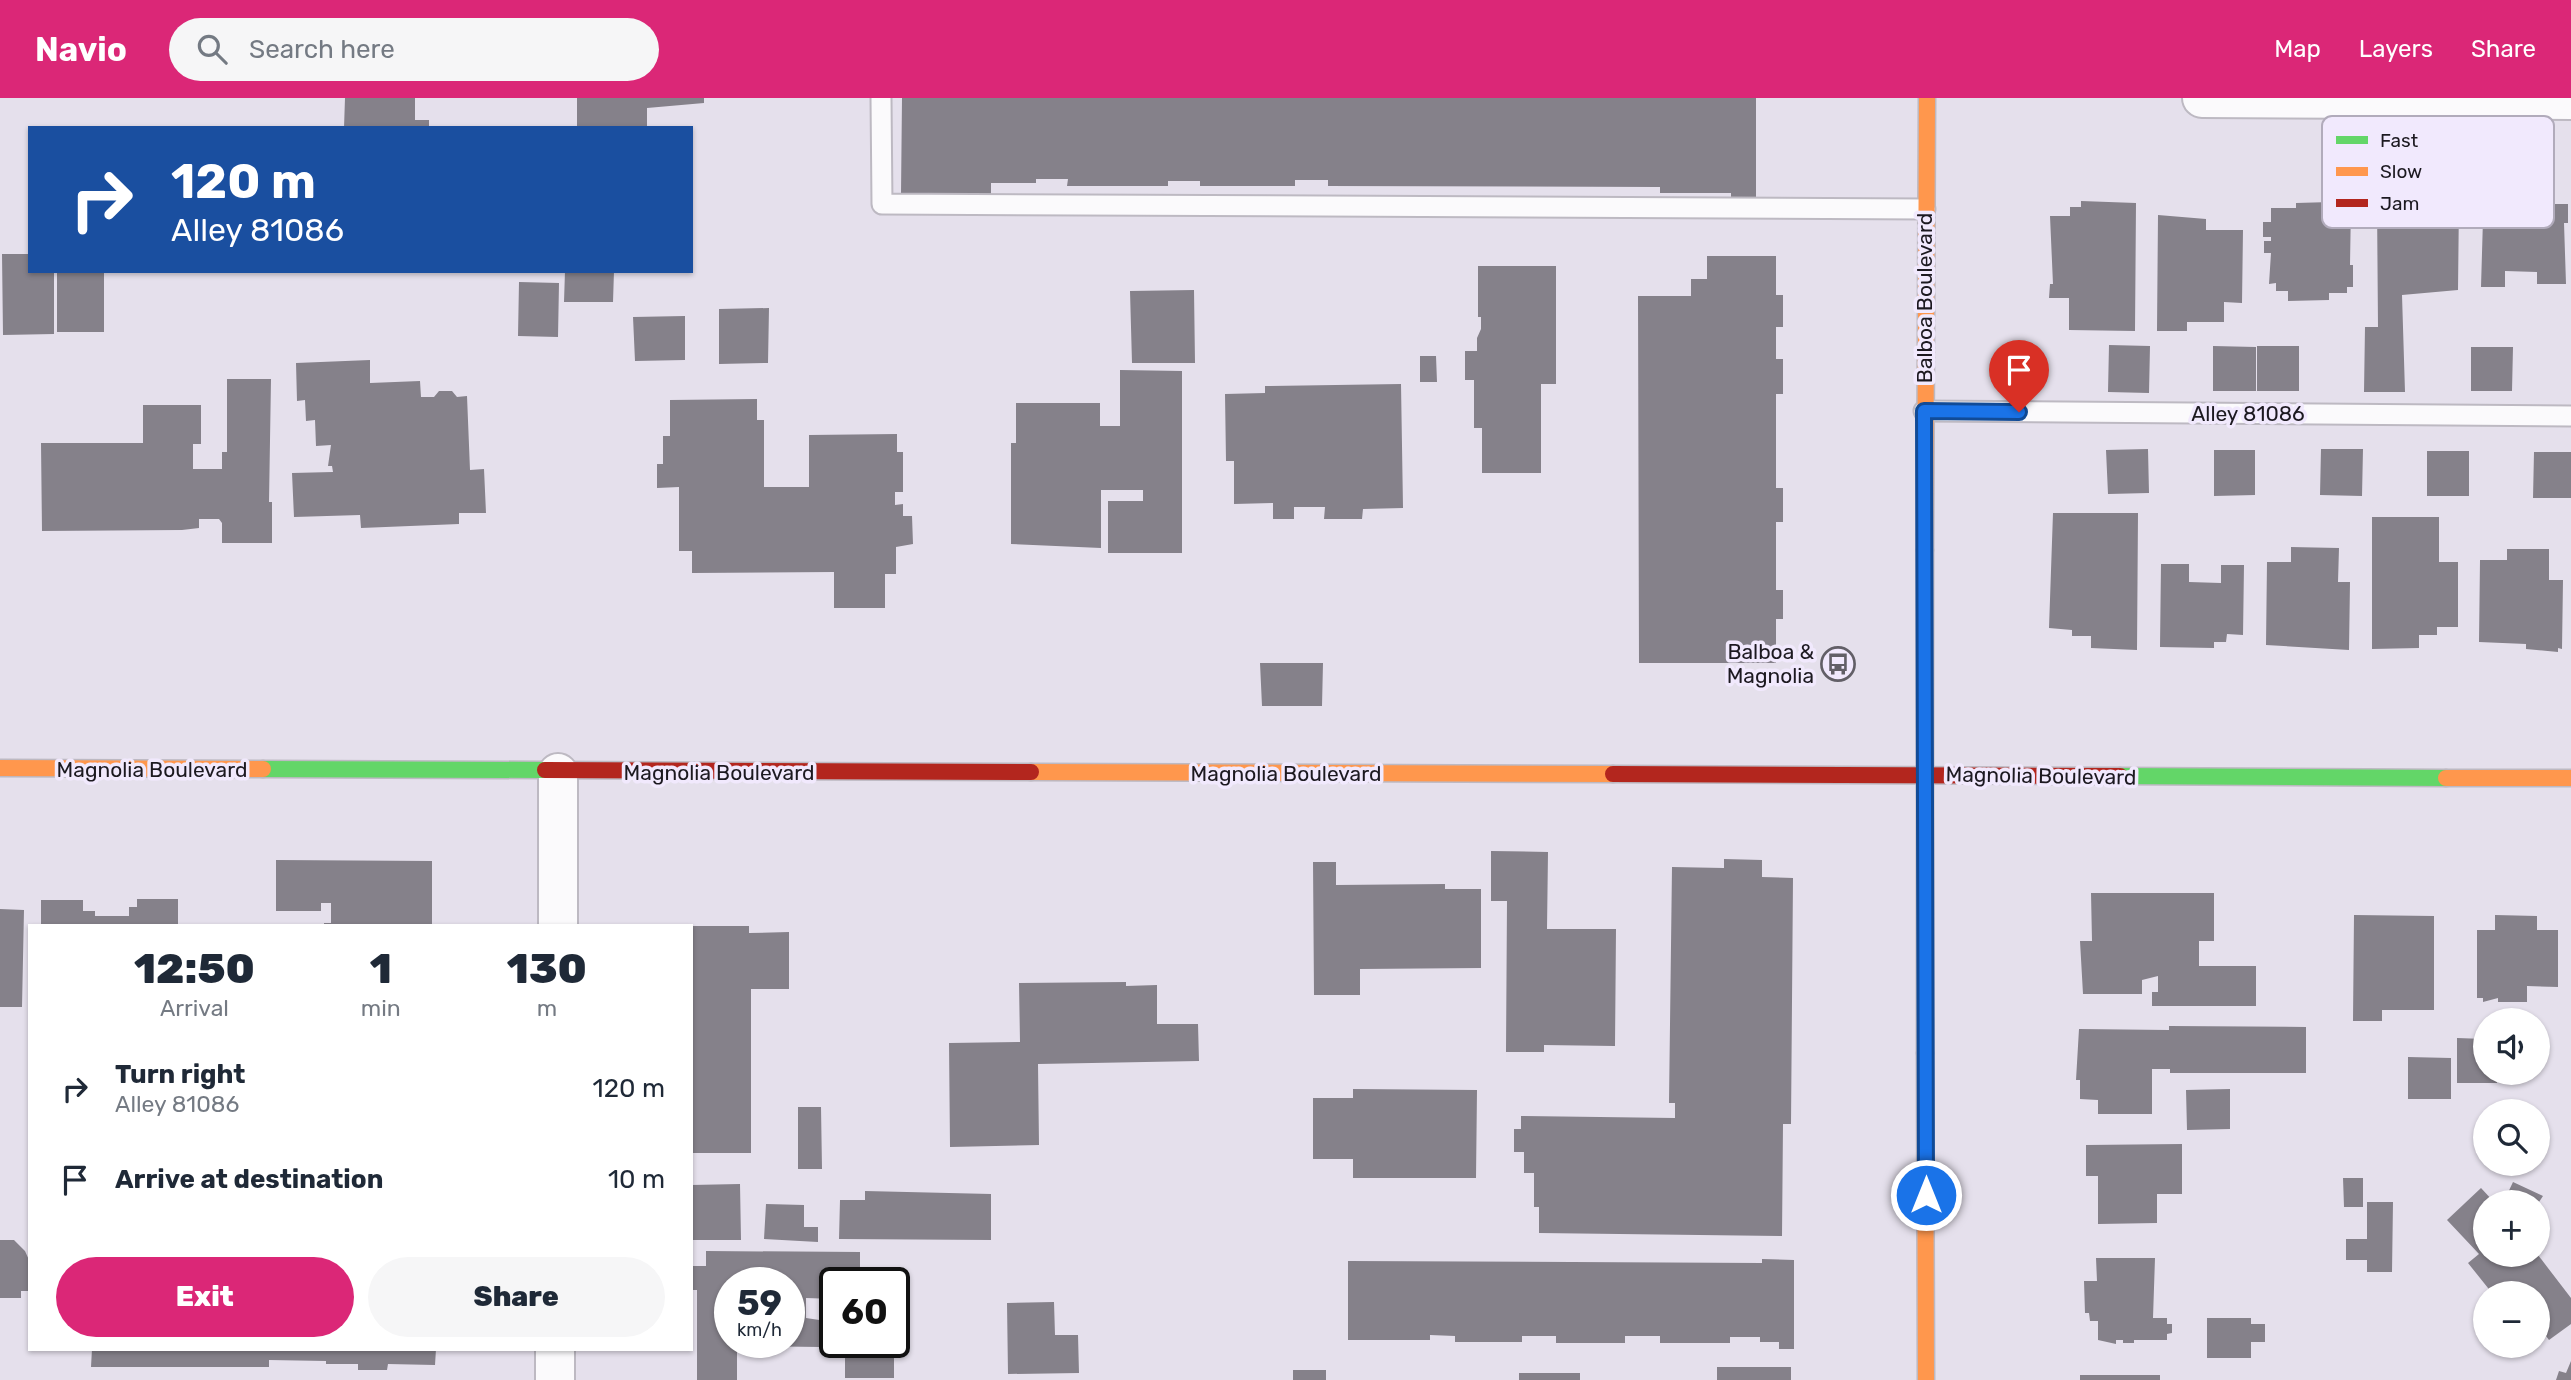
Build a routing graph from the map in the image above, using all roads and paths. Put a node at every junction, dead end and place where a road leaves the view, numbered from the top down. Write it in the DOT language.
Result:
graph roads {
  1 [pos="881,98"];
  2 [pos="1927,98"];
  3 [pos="2202,98"];
  4 [pos="2571,100"];
  5 [pos="1925,209"];
  6 [pos="1924,411"];
  7 [pos="2571,416"];
  8 [pos="0,768"];
  9 [pos="558,773"];
  10 [pos="1924,775"];
  11 [pos="2571,778"];
  12 [pos="558,924"];
  13 [pos="555,1351"];
  14 [pos="555,1380"];
  15 [pos="1926,1380"];
  1 -- 5 [label="lane"];
  2 -- 5 [label="main road, Balboa Boulevard"];
  3 -- 4 [label="street"];
  5 -- 6 [label="main road, Balboa Boulevard"];
  6 -- 7 [label="lane, Alley 81086"];
  6 -- 10 [label="main road, Balboa Boulevard"];
  8 -- 9 [label="main road, Magnolia Boulevard"];
  9 -- 10 [label="main road, Magnolia Boulevard"];
  9 -- 12 [label="street"];
  10 -- 11 [label="main road, Magnolia Boulevard"];
  10 -- 15 [label="main road, Balboa Boulevard"];
  13 -- 14 [label="street"];
}
